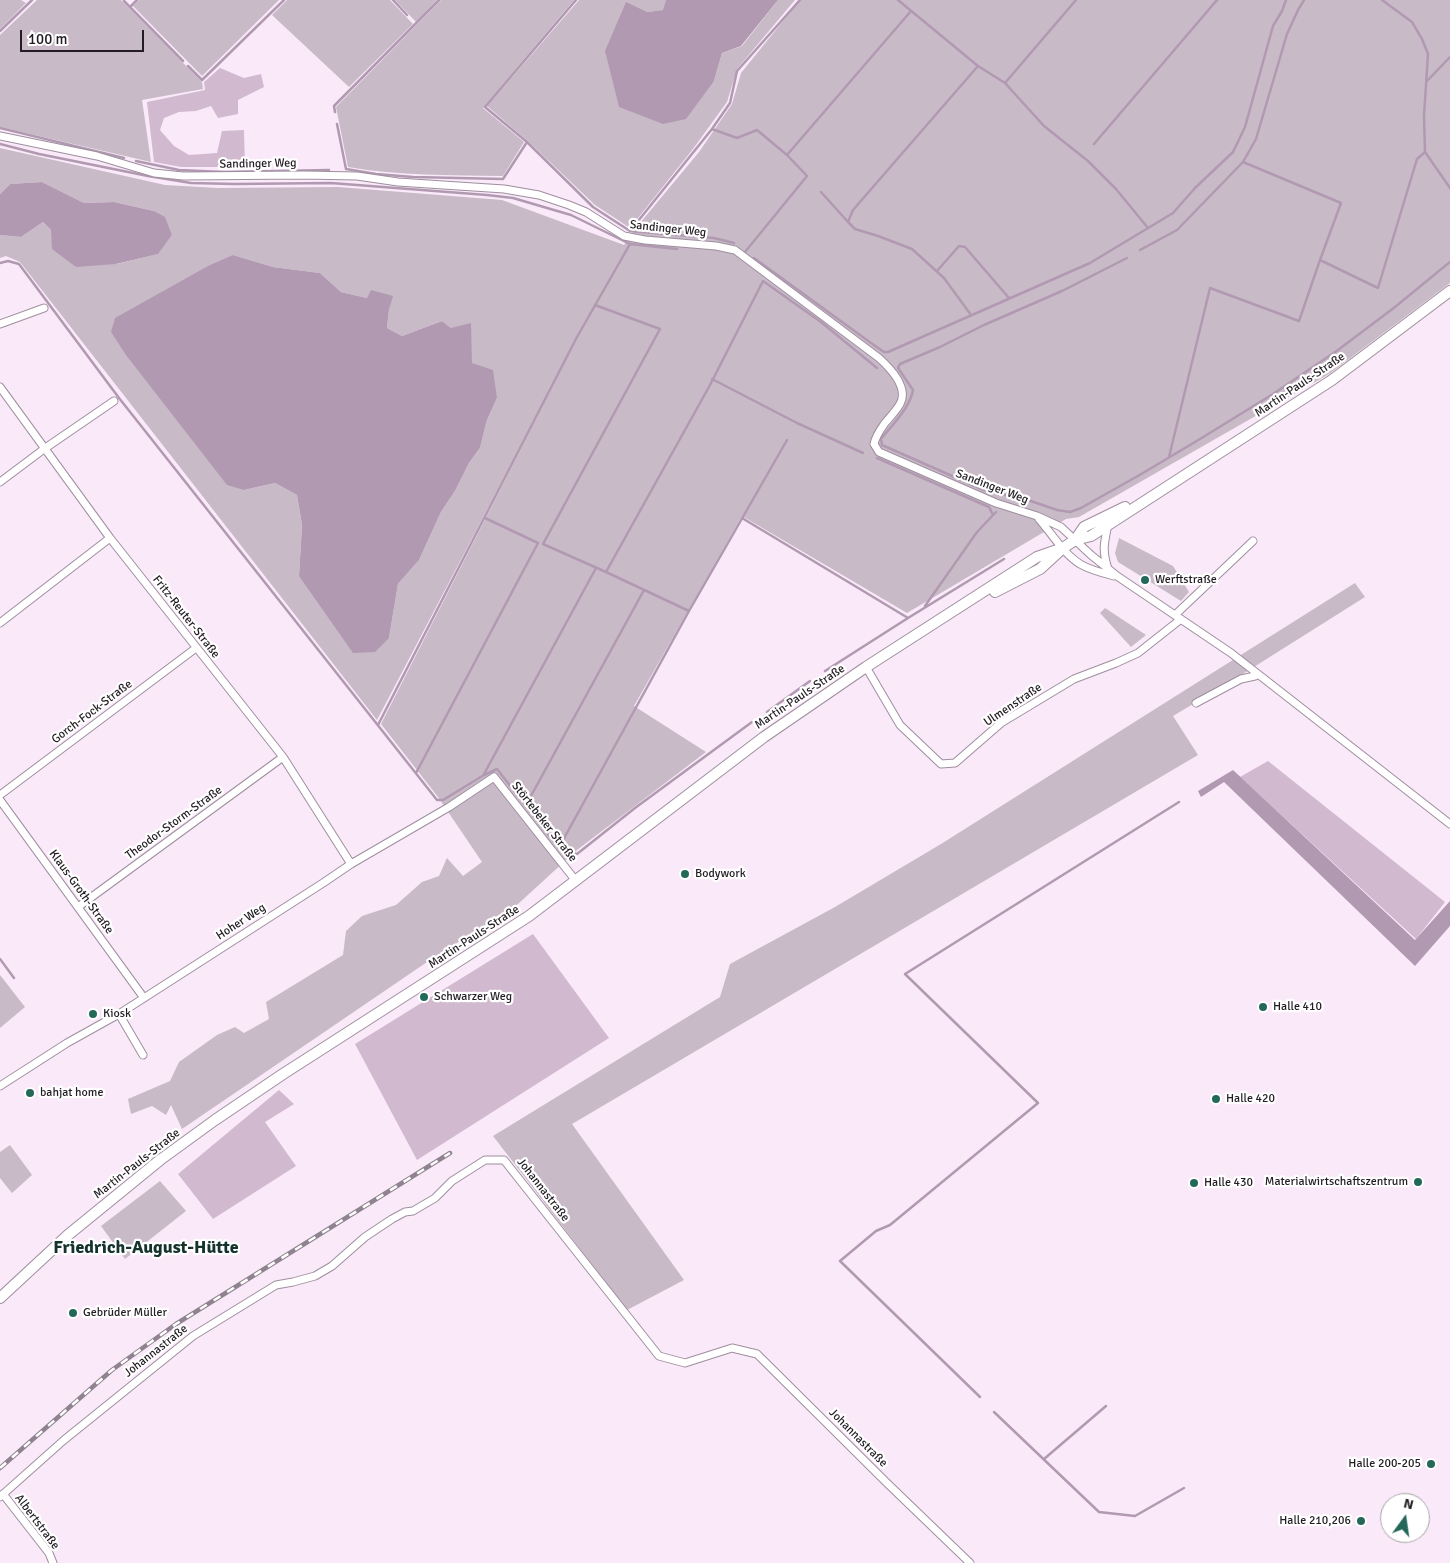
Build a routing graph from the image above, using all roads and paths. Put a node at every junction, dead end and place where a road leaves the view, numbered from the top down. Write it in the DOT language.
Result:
graph roads {
  1 [pos="0,136"];
  2 [pos="1450,291"];
  3 [pos="44,308"];
  4 [pos="0,324"];
  5 [pos="0,387"];
  6 [pos="114,401"];
  7 [pos="44,449"];
  8 [pos="0,482"];
  9 [pos="1158,492"];
  10 [pos="1037,516"];
  11 [pos="1108,524"];
  12 [pos="110,538"];
  13 [pos="1076,540"];
  14 [pos="1252,541"];
  15 [pos="1063,548"];
  16 [pos="1108,570"];
  17 [pos="1117,576"];
  18 [pos="1178,617"];
  19 [pos="0,623"];
  20 [pos="196,648"];
  21 [pos="866,667"];
  22 [pos="1258,674"];
  23 [pos="1196,703"];
  24 [pos="283,757"];
  25 [pos="494,777"];
  26 [pos="0,794"];
  27 [pos="0,800"];
  28 [pos="1450,824"];
  29 [pos="351,864"];
  30 [pos="576,881"];
  31 [pos="78,906"];
  32 [pos="144,998"];
  33 [pos="119,1014"];
  34 [pos="143,1055"];
  35 [pos="0,1086"];
  36 [pos="0,1298"];
  37 [pos="1,1495"];
  38 [pos="53,1563"];
  39 [pos="970,1563"];
  1 -- 10 [label="street, Sandinger Weg"];
  2 -- 9 [label="street, Martin-Pauls-Straße"];
  3 -- 4 [label="street"];
  5 -- 7 [label="street, Fritz-Reuter-Straße"];
  6 -- 7 [label="street"];
  7 -- 8 [label="street"];
  7 -- 12 [label="street, Fritz-Reuter-Straße"];
  9 -- 11 [label="street, Martin-Pauls-Straße"];
  9 -- 13 [label="street, Martin-Pauls-Straße"];
  10 -- 13 [label="street, Sandinger Weg"];
  10 -- 15 [label="street, Sandinger Weg"];
  11 -- 13 [label="street, Martin-Pauls-Straße"];
  11 -- 16 [label="street"];
  12 -- 19 [label="street"];
  12 -- 20 [label="street, Fritz-Reuter-Straße"];
  13 -- 15 [label="street, Martin-Pauls-Straße"];
  13 -- 16 [label="street"];
  14 -- 18 [label="street, Ulmenstraße"];
  15 -- 17 [label="street"];
  15 -- 21 [label="street, Martin-Pauls-Straße"];
  16 -- 17 [label="street"];
  17 -- 18 [label="street"];
  18 -- 21 [label="street, Ulmenstraße"];
  18 -- 22 [label="street"];
  20 -- 24 [label="street, Fritz-Reuter-Straße"];
  20 -- 26 [label="street, Gorch-Fock-Straße"];
  21 -- 30 [label="street, Martin-Pauls-Straße"];
  22 -- 23 [label="street"];
  22 -- 28 [label="street"];
  24 -- 29 [label="street, Fritz-Reuter-Straße"];
  24 -- 31 [label="street, Theodor-Storm-Straße"];
  25 -- 29 [label="street, Hoher Weg"];
  25 -- 30 [label="street, Störtebeker Straße"];
  27 -- 31 [label="street, Klaus-Groth-Straße"];
  29 -- 32 [label="street, Hoher Weg"];
  30 -- 36 [label="street, Martin-Pauls-Straße"];
  31 -- 32 [label="street, Klaus-Groth-Straße"];
  32 -- 33 [label="street, Hoher Weg"];
  33 -- 34 [label="street"];
  33 -- 35 [label="street, Hoher Weg"];
  37 -- 38 [label="street, Albertstraße"];
  37 -- 39 [label="street, Johannastraße"];
}
